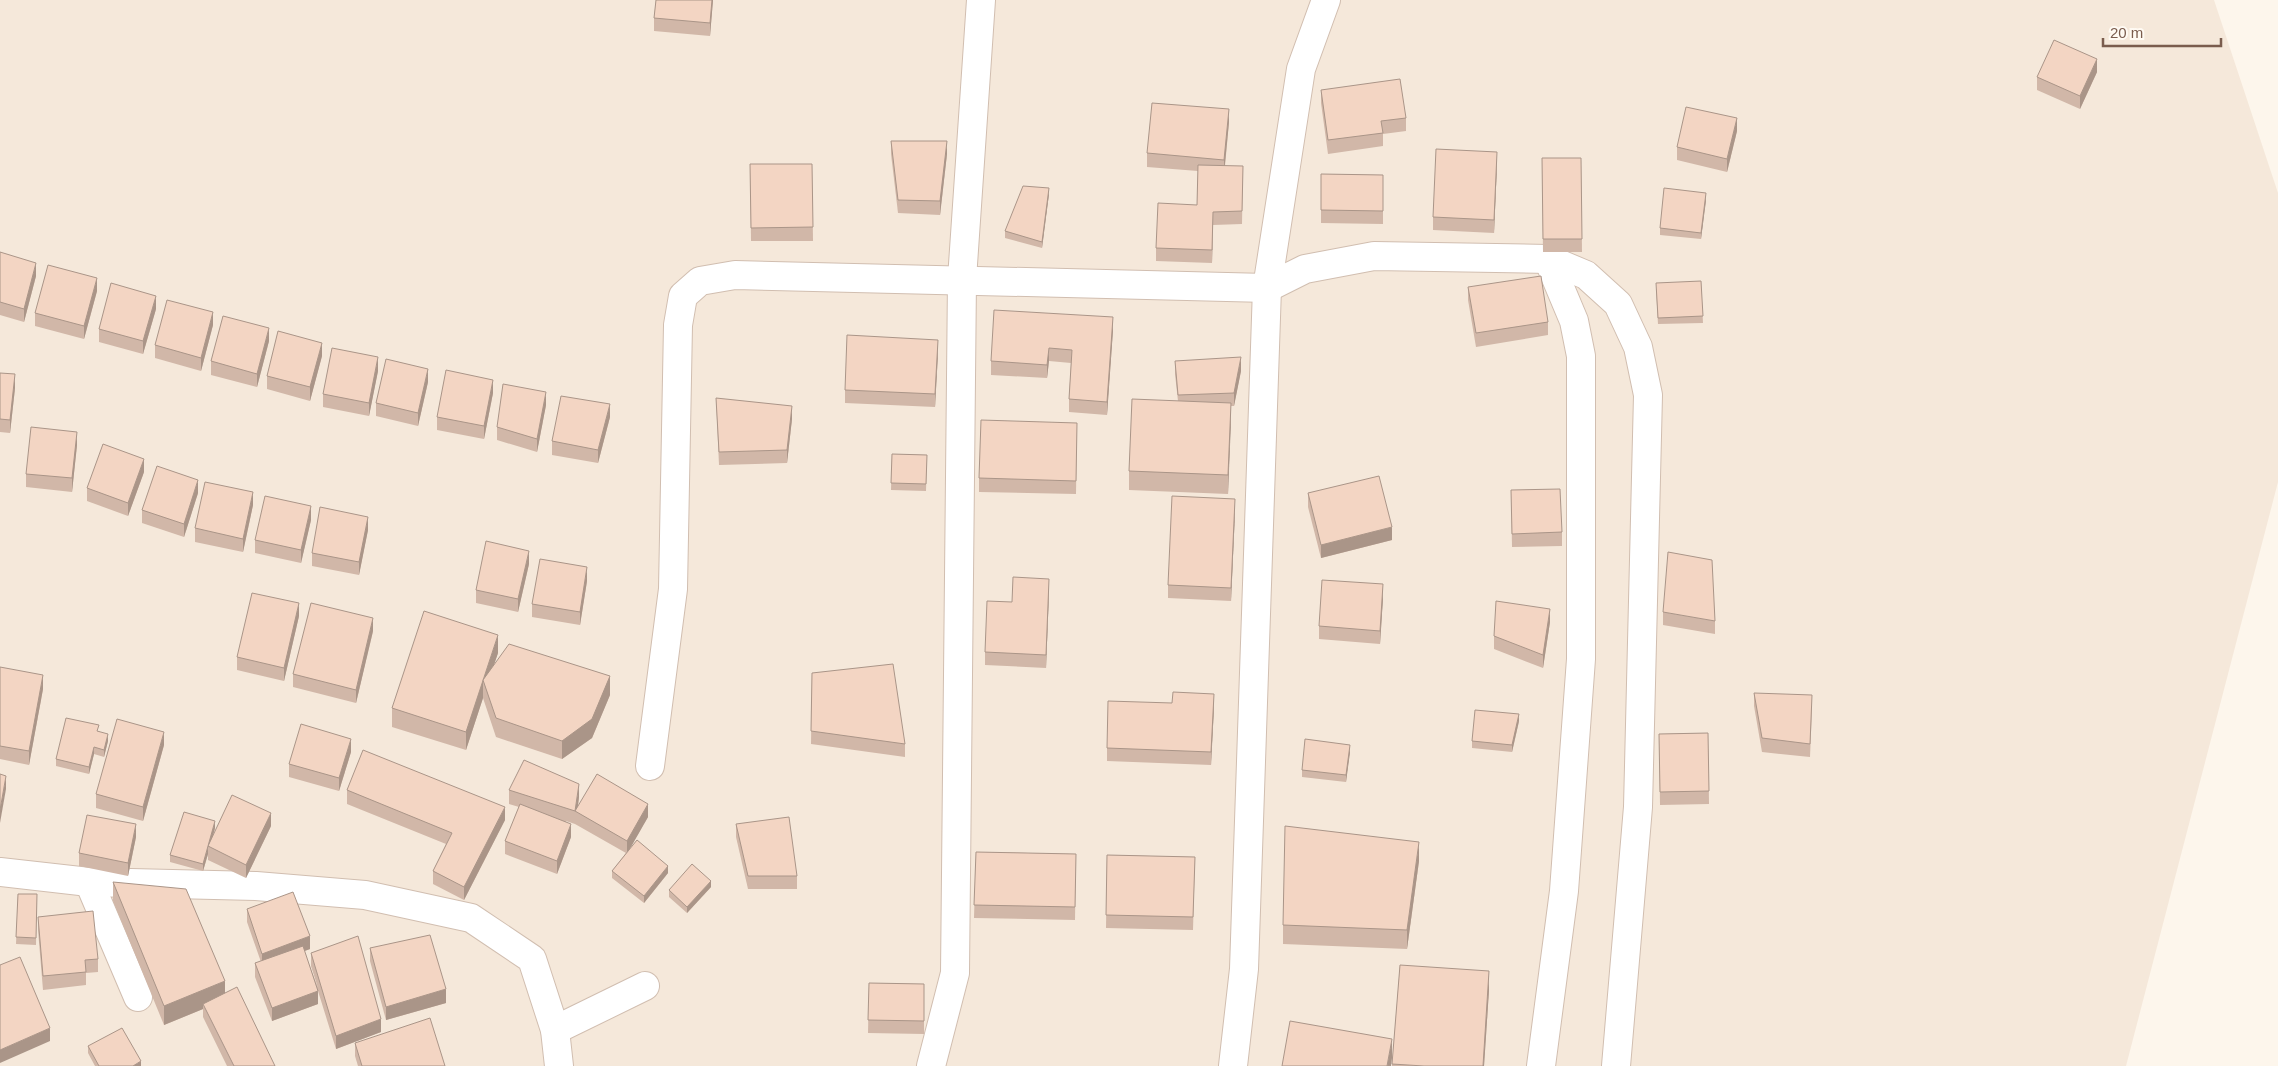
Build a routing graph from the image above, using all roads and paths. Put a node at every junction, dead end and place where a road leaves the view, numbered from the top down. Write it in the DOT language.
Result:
graph roads {
  1 [pos="981,0"];
  2 [pos="1326,0"];
  3 [pos="1548,259"];
  4 [pos="962,279"];
  5 [pos="1267,288"];
  6 [pos="650,766"];
  7 [pos="0,872"];
  8 [pos="89,882"];
  9 [pos="645,986"];
  10 [pos="138,997"];
  11 [pos="555,1030"];
  12 [pos="559,1066"];
  13 [pos="931,1066"];
  14 [pos="1233,1066"];
  15 [pos="1540,1066"];
  16 [pos="1616,1066"];
  1 -- 4 [label="street"];
  2 -- 5 [label="street"];
  3 -- 5 [label="street"];
  3 -- 15 [label="street"];
  3 -- 16 [label="street"];
  4 -- 5 [label="street"];
  4 -- 6 [label="street"];
  4 -- 13 [label="street"];
  5 -- 14 [label="street"];
  7 -- 8 [label="street"];
  8 -- 10 [label="street"];
  8 -- 11 [label="street"];
  9 -- 11 [label="street"];
  11 -- 12 [label="street"];
}
